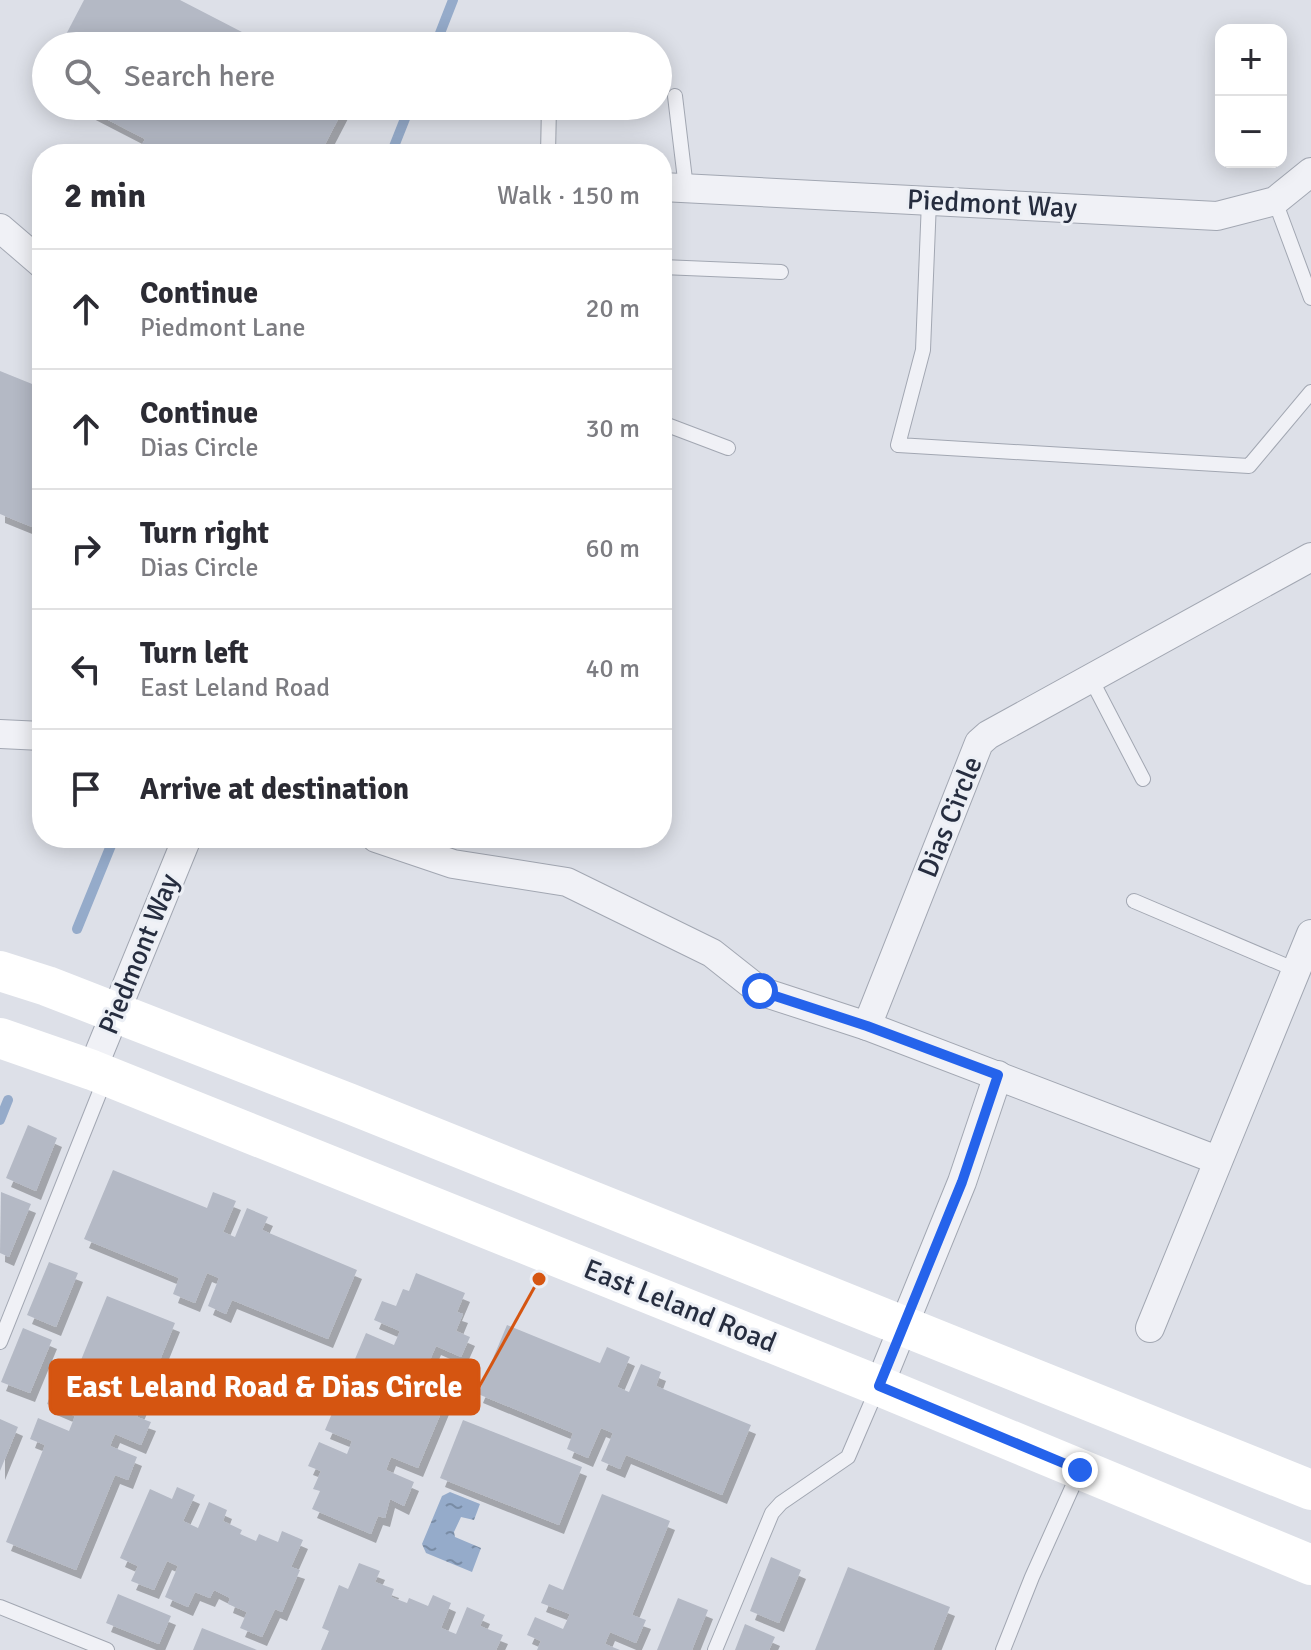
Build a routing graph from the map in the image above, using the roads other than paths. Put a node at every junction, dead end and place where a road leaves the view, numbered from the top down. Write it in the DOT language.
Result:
graph roads {
  1 [pos="675,96"];
  2 [pos="549,120"];
  3 [pos="548,144"];
  4 [pos="1311,172"];
  5 [pos="674,188"];
  6 [pos="929,201"];
  7 [pos="1275,201"];
  8 [pos="0,228"];
  9 [pos="32,255"];
  10 [pos="672,267"];
  11 [pos="781,272"];
  12 [pos="1311,298"];
  13 [pos="1311,392"];
  14 [pos="672,427"];
  15 [pos="728,448"];
  16 [pos="1311,557"];
  17 [pos="1091,679"];
  18 [pos="0,734"];
  19 [pos="32,736"];
  20 [pos="1143,779"];
  21 [pos="183,848"];
  22 [pos="406,848"];
  23 [pos="1134,901"];
  24 [pos="1311,934"];
  25 [pos="1296,970"];
  26 [pos="0,971"];
  27 [pos="115,1014"];
  28 [pos="867,1026"];
  29 [pos="0,1038"];
  30 [pos="99,1073"];
  31 [pos="998,1075"];
  32 [pos="1217,1160"];
  33 [pos="904,1328"];
  34 [pos="1150,1328"];
  35 [pos="0,1342"];
  36 [pos="879,1386"];
  37 [pos="1080,1470"];
  38 [pos="1311,1490"];
  39 [pos="1311,1565"];
  40 [pos="0,1607"];
  41 [pos="107,1650"];
  42 [pos="715,1650"];
  43 [pos="1003,1650"];
  1 -- 5 [label="lane"];
  2 -- 3 [label="lane"];
  4 -- 7 [label="street, Piedmont Way"];
  5 -- 6 [label="street, Piedmont Way"];
  6 -- 7 [label="street, Piedmont Way"];
  6 -- 13 [label="lane"];
  7 -- 12 [label="lane"];
  8 -- 9 [label="street"];
  10 -- 11 [label="lane"];
  14 -- 15 [label="lane"];
  16 -- 17 [label="street, Dias Circle"];
  17 -- 20 [label="lane"];
  17 -- 28 [label="street, Dias Circle"];
  18 -- 19 [label="street"];
  21 -- 27 [label="street, Piedmont Way"];
  22 -- 28 [label="street"];
  23 -- 25 [label="lane"];
  24 -- 25 [label="street"];
  25 -- 32 [label="street"];
  26 -- 27 [label="main road"];
  27 -- 30 [label="street, Piedmont Way"];
  27 -- 33 [label="main road"];
  28 -- 31 [label="street"];
  29 -- 30 [label="main road, East Leland Road"];
  30 -- 35 [label="lane"];
  30 -- 36 [label="main road, East Leland Road"];
  31 -- 32 [label="street"];
  31 -- 33 [label="street"];
  32 -- 34 [label="street"];
  33 -- 36 [label="street"];
  33 -- 38 [label="main road"];
  36 -- 37 [label="main road, East Leland Road"];
  36 -- 42 [label="lane"];
  37 -- 39 [label="main road, East Leland Road"];
  37 -- 43 [label="lane"];
  40 -- 41 [label="lane"];
}
